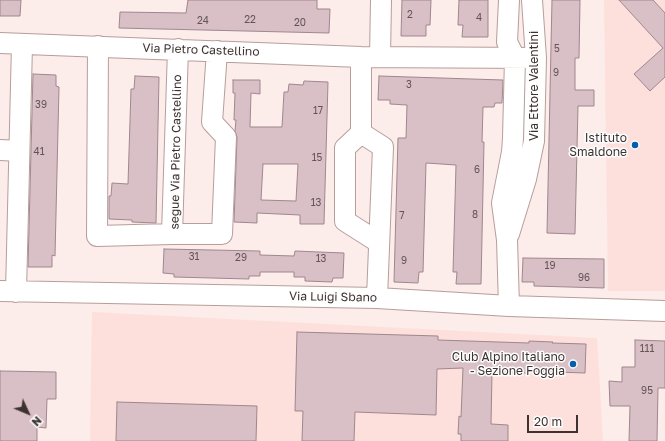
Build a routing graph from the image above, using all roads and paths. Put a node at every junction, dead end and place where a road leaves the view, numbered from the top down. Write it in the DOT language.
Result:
graph roads {
  1 [pos="381,0"];
  2 [pos="508,0"];
  3 [pos="532,0"];
  4 [pos="0,43"];
  5 [pos="22,44"];
  6 [pos="98,46"];
  7 [pos="178,49"];
  8 [pos="217,50"];
  9 [pos="371,57"];
  10 [pos="515,58"];
  11 [pos="536,58"];
  12 [pos="361,133"];
  13 [pos="10,150"];
  14 [pos="172,234"];
  15 [pos="507,240"];
  16 [pos="378,242"];
  17 [pos="4,289"];
  18 [pos="377,298"];
  19 [pos="509,306"];
  20 [pos="665,311"];
  1 -- 9 [label="street"];
  2 -- 10 [label="street, Via Ettore Valentini"];
  3 -- 11 [label="street, Via Ettore Valentini"];
  4 -- 5 [label="street, Via Pietro Castellino"];
  5 -- 6 [label="street, Via Pietro Castellino"];
  5 -- 13 [label="street"];
  6 -- 7 [label="street, Via Pietro Castellino"];
  6 -- 14 [label="street"];
  7 -- 8 [label="street, Via Pietro Castellino"];
  7 -- 14 [label="street, segue Via Pietro Castellino"];
  8 -- 9 [label="street, Via Pietro Castellino"];
  8 -- 14 [label="street, segue Via Pietro Castellino"];
  9 -- 10 [label="street, Via Pietro Castellino"];
  9 -- 12 [label="street"];
  10 -- 11 [label="street, Via Pietro Castellino"];
  10 -- 15 [label="street, Via Ettore Valentini"];
  11 -- 15 [label="street, Via Ettore Valentini"];
  12 -- 16 [label="street"];
  12 -- 16 [label="street"];
  13 -- 17 [label="street"];
  15 -- 19 [label="street, Via Ettore Valentini"];
  16 -- 18 [label="street"];
  17 -- 18 [label="street, Via Luigi Sbano"];
  18 -- 19 [label="street, Via Luigi Sbano"];
  19 -- 20 [label="street, Via Luigi Sbano"];
}
